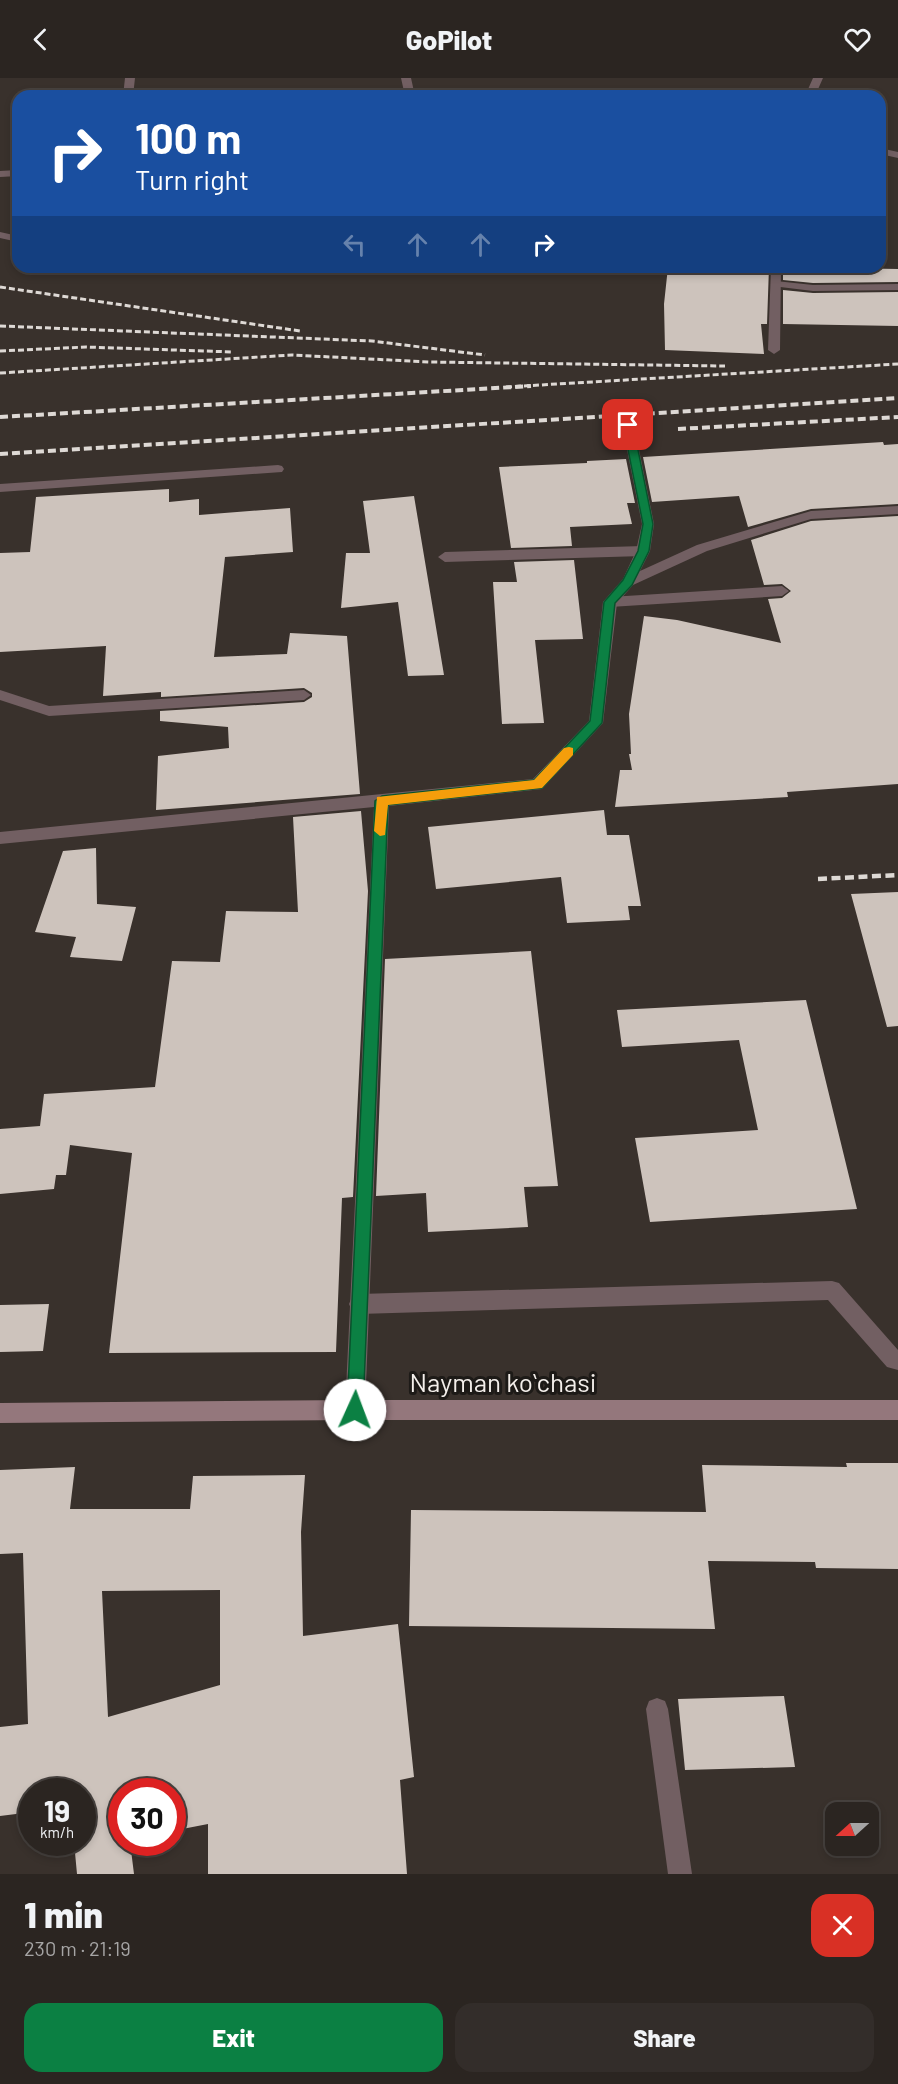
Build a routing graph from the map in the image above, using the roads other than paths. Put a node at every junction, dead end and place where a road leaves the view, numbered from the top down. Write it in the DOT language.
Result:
graph roads {
  1 [pos="776,273"];
  2 [pos="776,284"];
  3 [pos="898,286"];
  4 [pos="774,350"];
  5 [pos="628,425"];
  6 [pos="278,469"];
  7 [pos="0,488"];
  8 [pos="898,510"];
  9 [pos="643,551"];
  10 [pos="445,557"];
  11 [pos="628,582"];
  12 [pos="782,591"];
  13 [pos="610,602"];
  14 [pos="0,695"];
  15 [pos="304,695"];
  16 [pos="382,801"];
  17 [pos="0,838"];
  18 [pos="359,1304"];
  19 [pos="898,1360"];
  20 [pos="355,1410"];
  21 [pos="898,1410"];
  22 [pos="0,1413"];
  23 [pos="657,1709"];
  24 [pos="680,1874"];
  1 -- 2 [label="street"];
  2 -- 3 [label="street"];
  2 -- 4 [label="street"];
  5 -- 9 [label="street"];
  6 -- 7 [label="street"];
  8 -- 11 [label="street"];
  9 -- 10 [label="street"];
  9 -- 11 [label="street"];
  11 -- 13 [label="street"];
  12 -- 13 [label="street"];
  13 -- 16 [label="street"];
  14 -- 15 [label="street"];
  16 -- 17 [label="street"];
  16 -- 18 [label="street"];
  18 -- 19 [label="street"];
  18 -- 20 [label="street"];
  20 -- 21 [label="main road, Nayman koʻchasi"];
  20 -- 22 [label="main road, Nayman koʻchasi"];
  23 -- 24 [label="street"];
}
